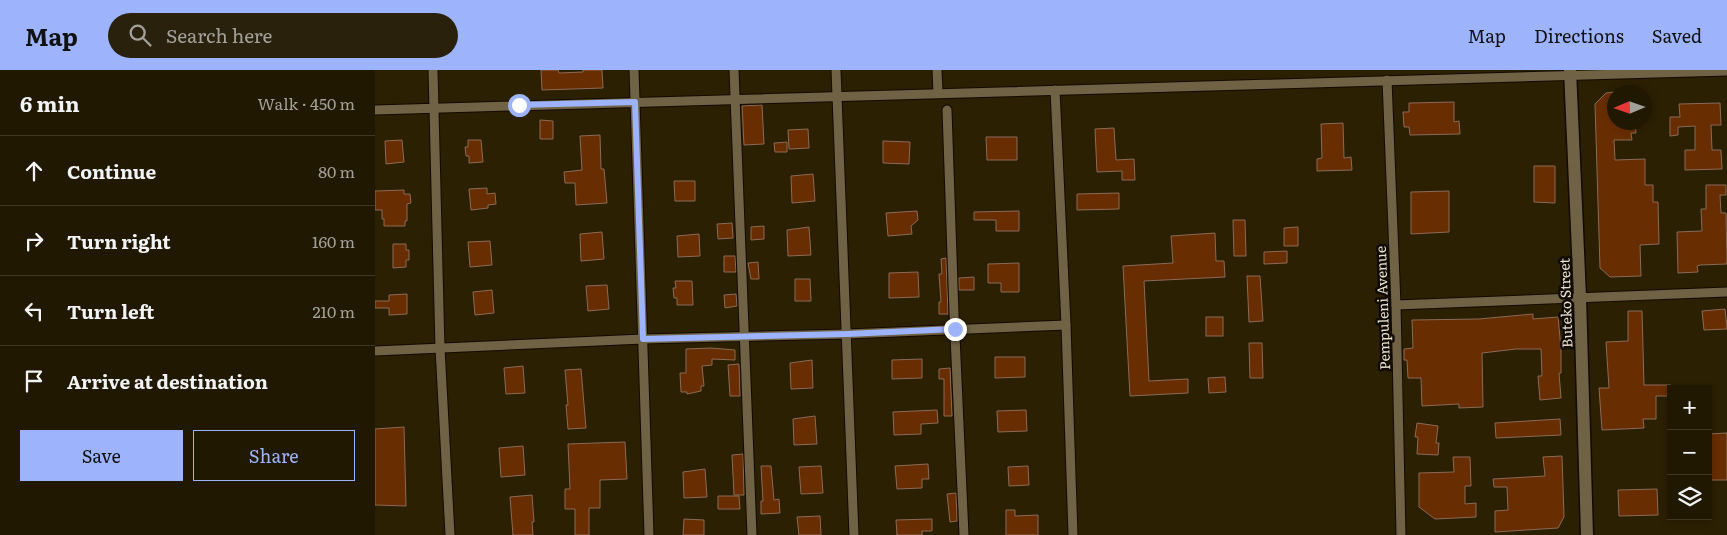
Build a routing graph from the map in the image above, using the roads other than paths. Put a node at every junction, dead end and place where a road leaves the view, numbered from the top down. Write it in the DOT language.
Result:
graph roads {
  1 [pos="433,70"];
  2 [pos="634,70"];
  3 [pos="734,70"];
  4 [pos="836,70"];
  5 [pos="937,70"];
  6 [pos="1672,71"];
  7 [pos="1727,71"];
  8 [pos="1570,73"];
  9 [pos="1387,80"];
  10 [pos="1055,90"];
  11 [pos="938,93"];
  12 [pos="837,96"];
  13 [pos="734,99"];
  14 [pos="635,102"];
  15 [pos="434,108"];
  16 [pos="375,110"];
  17 [pos="947,110"];
  18 [pos="1727,292"];
  19 [pos="1580,297"];
  20 [pos="1397,305"];
  21 [pos="1066,325"];
  22 [pos="955,329"];
  23 [pos="847,334"];
  24 [pos="744,336"];
  25 [pos="643,339"];
  26 [pos="440,348"];
  27 [pos="375,350"];
  28 [pos="450,535"];
  29 [pos="649,535"];
  30 [pos="752,535"];
  31 [pos="854,535"];
  32 [pos="964,535"];
  33 [pos="1073,535"];
  34 [pos="1401,535"];
  35 [pos="1587,535"];
  1 -- 15 [label="street"];
  2 -- 14 [label="street"];
  3 -- 13 [label="street"];
  4 -- 12 [label="street"];
  5 -- 11 [label="street"];
  6 -- 7 [label="street"];
  6 -- 8 [label="street"];
  8 -- 9 [label="street"];
  8 -- 19 [label="street, Buteko Street"];
  9 -- 10 [label="street"];
  9 -- 20 [label="street, Pempuleni Avenue"];
  10 -- 11 [label="street"];
  10 -- 21 [label="street"];
  11 -- 12 [label="street"];
  12 -- 13 [label="street"];
  12 -- 23 [label="street"];
  13 -- 14 [label="street"];
  13 -- 24 [label="street"];
  14 -- 15 [label="street"];
  14 -- 25 [label="street"];
  15 -- 16 [label="street"];
  15 -- 26 [label="street"];
  17 -- 22 [label="street"];
  18 -- 19 [label="street"];
  19 -- 20 [label="street"];
  19 -- 35 [label="street, Buteko Street"];
  20 -- 34 [label="street, Pempuleni Avenue"];
  21 -- 22 [label="street"];
  21 -- 33 [label="street"];
  22 -- 23 [label="street"];
  22 -- 32 [label="street"];
  23 -- 24 [label="street"];
  23 -- 31 [label="street"];
  24 -- 25 [label="street"];
  24 -- 30 [label="street"];
  25 -- 26 [label="street"];
  25 -- 29 [label="street"];
  26 -- 27 [label="street"];
  26 -- 28 [label="street"];
}
